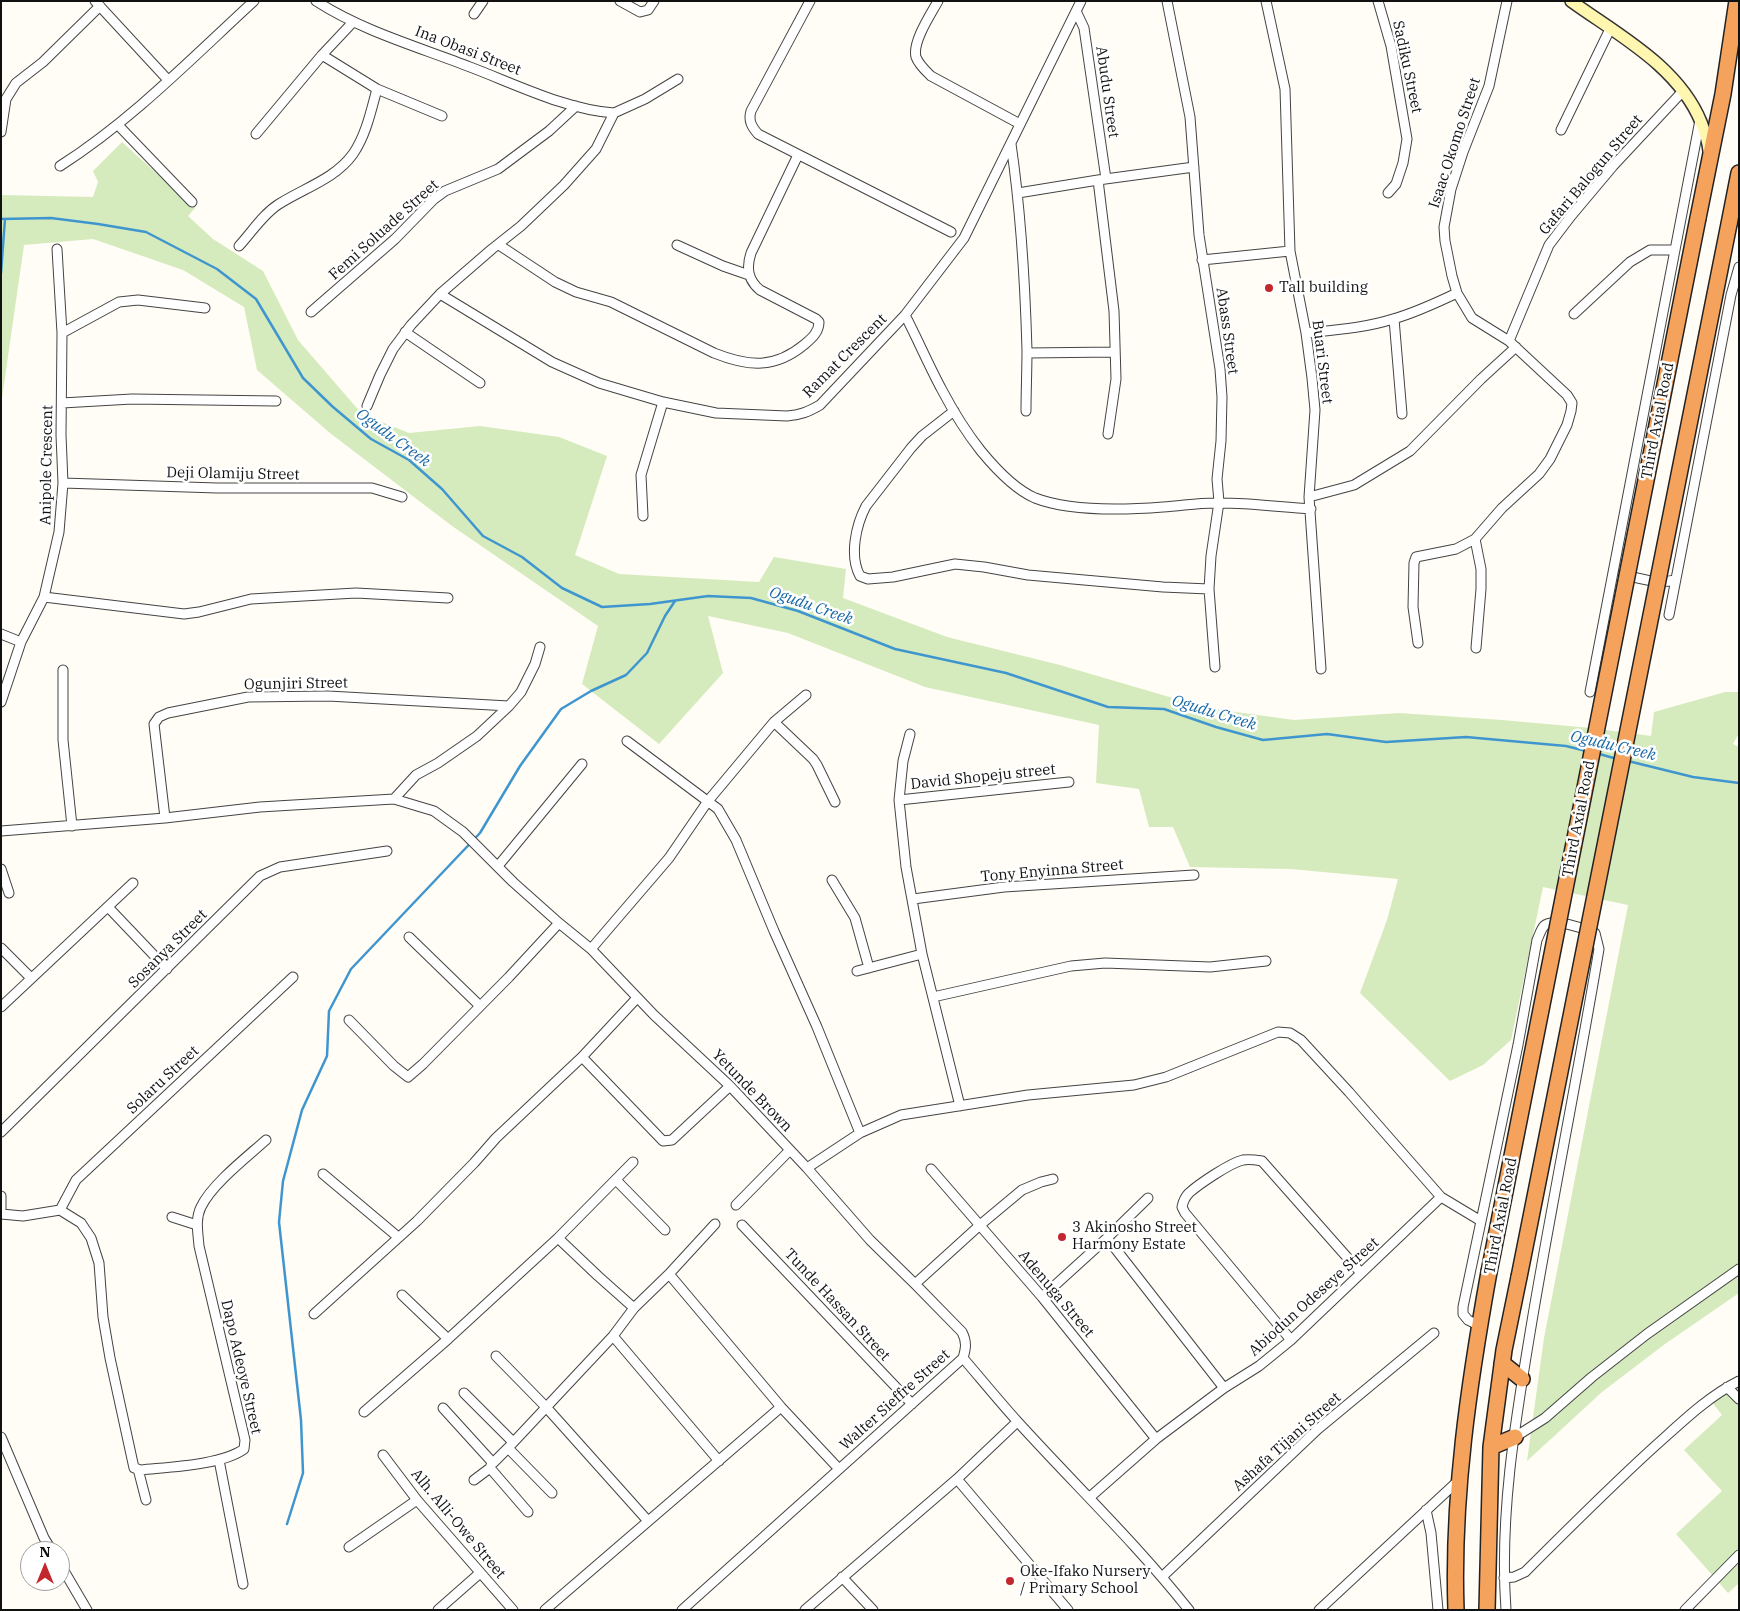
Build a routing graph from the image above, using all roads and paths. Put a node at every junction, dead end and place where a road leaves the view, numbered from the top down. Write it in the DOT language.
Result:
graph roads {
  1 [pos="254,1"];
  2 [pos="316,1"];
  3 [pos="483,1"];
  4 [pos="620,1"];
  5 [pos="654,1"];
  6 [pos="810,1"];
  7 [pos="938,1"];
  8 [pos="1081,1"];
  9 [pos="1168,1"];
  10 [pos="1266,1"];
  11 [pos="1378,1"];
  12 [pos="1507,1"];
  13 [pos="1571,1"];
  14 [pos="1737,1"];
  15 [pos="98,4"];
  16 [pos="1076,11"];
  17 [pos="474,14"];
  18 [pos="353,22"];
  19 [pos="1610,29"];
  20 [pos="322,55"];
  21 [pos="678,78"];
  22 [pos="168,80"];
  23 [pos="377,89"];
  24 [pos="1683,91"];
  25 [pos="4,99"];
  26 [pos="576,106"];
  27 [pos="614,114"];
  28 [pos="442,116"];
  29 [pos="1700,120"];
  30 [pos="1020,124"];
  31 [pos="118,125"];
  32 [pos="1561,130"];
  33 [pos="1,132"];
  34 [pos="256,134"];
  35 [pos="1010,144"];
  36 [pos="798,154"];
  37 [pos="60,166"];
  38 [pos="1709,166"];
  39 [pos="1194,167"];
  40 [pos="1739,173"];
  41 [pos="1102,179"];
  42 [pos="1388,193"];
  43 [pos="1018,194"];
  44 [pos="192,202"];
  45 [pos="951,232"];
  46 [pos="499,245"];
  47 [pos="677,245"];
  48 [pos="239,246"];
  49 [pos="57,249"];
  50 [pos="1675,250"];
  51 [pos="1290,251"];
  52 [pos="1202,260"];
  53 [pos="1739,267"];
  54 [pos="750,275"];
  55 [pos="1737,281"];
  56 [pos="1457,293"];
  57 [pos="440,294"];
  58 [pos="205,308"];
  59 [pos="312,312"];
  60 [pos="1574,314"];
  61 [pos="905,315"];
  62 [pos="1394,319"];
  63 [pos="404,332"];
  64 [pos="62,333"];
  65 [pos="1306,333"];
  66 [pos="1512,344"];
  67 [pos="1027,352"];
  68 [pos="1115,352"];
  69 [pos="480,382"];
  70 [pos="276,401"];
  71 [pos="663,402"];
  72 [pos="62,403"];
  73 [pos="367,406"];
  74 [pos="954,411"];
  75 [pos="1026,412"];
  76 [pos="1402,414"];
  77 [pos="1108,434"];
  78 [pos="63,484"];
  79 [pos="402,497"];
  80 [pos="1309,497"];
  81 [pos="1219,502"];
  82 [pos="1310,509"];
  83 [pos="643,516"];
  84 [pos="1475,539"];
  85 [pos="1614,570"];
  86 [pos="1675,580"];
  87 [pos="1209,588"];
  88 [pos="44,596"];
  89 [pos="448,598"];
  90 [pos="1669,614"];
  91 [pos="1,634"];
  92 [pos="21,642"];
  93 [pos="1418,643"];
  94 [pos="540,647"];
  95 [pos="1476,648"];
  96 [pos="1215,667"];
  97 [pos="1321,669"];
  98 [pos="63,670"];
  99 [pos="1590,692"];
  100 [pos="806,695"];
  101 [pos="1,702"];
  102 [pos="509,706"];
  103 [pos="774,722"];
  104 [pos="910,734"];
  105 [pos="628,741"];
  106 [pos="582,764"];
  107 [pos="1069,782"];
  108 [pos="394,799"];
  109 [pos="899,800"];
  110 [pos="708,801"];
  111 [pos="835,802"];
  112 [pos="165,818"];
  113 [pos="72,826"];
  114 [pos="1,832"];
  115 [pos="387,851"];
  116 [pos="496,863"];
  117 [pos="1,869"];
  118 [pos="1194,876"];
  119 [pos="832,880"];
  120 [pos="133,883"];
  121 [pos="9,893"];
  122 [pos="913,899"];
  123 [pos="108,907"];
  124 [pos="559,923"];
  125 [pos="409,937"];
  126 [pos="1,948"];
  127 [pos="591,949"];
  128 [pos="922,954"];
  129 [pos="1266,961"];
  130 [pos="869,968"];
  131 [pos="167,969"];
  132 [pos="857,971"];
  133 [pos="293,977"];
  134 [pos="31,978"];
  135 [pos="933,997"];
  136 [pos="637,998"];
  137 [pos="480,1006"];
  138 [pos="1,1007"];
  139 [pos="349,1020"];
  140 [pos="582,1056"];
  141 [pos="730,1086"];
  142 [pos="960,1106"];
  143 [pos="1,1132"];
  144 [pos="860,1133"];
  145 [pos="266,1140"];
  146 [pos="789,1150"];
  147 [pos="633,1162"];
  148 [pos="807,1168"];
  149 [pos="931,1169"];
  150 [pos="323,1174"];
  151 [pos="1053,1179"];
  152 [pos="616,1180"];
  153 [pos="1,1196"];
  154 [pos="1441,1196"];
  155 [pos="1148,1198"];
  156 [pos="736,1205"];
  157 [pos="60,1210"];
  158 [pos="1,1213"];
  159 [pos="172,1217"];
  160 [pos="1481,1221"];
  161 [pos="197,1224"];
  162 [pos="715,1224"];
  163 [pos="742,1224"];
  164 [pos="980,1225"];
  165 [pos="665,1230"];
  166 [pos="398,1237"];
  167 [pos="558,1238"];
  168 [pos="1108,1238"];
  169 [pos="1739,1269"];
  170 [pos="1361,1273"];
  171 [pos="669,1274"];
  172 [pos="915,1284"];
  173 [pos="402,1295"];
  174 [pos="1042,1297"];
  175 [pos="634,1308"];
  176 [pos="314,1314"];
  177 [pos="1480,1326"];
  178 [pos="1434,1333"];
  179 [pos="613,1336"];
  180 [pos="448,1339"];
  181 [pos="1291,1340"];
  182 [pos="496,1356"];
  183 [pos="963,1358"];
  184 [pos="1502,1363"];
  185 [pos="1522,1379"];
  186 [pos="1739,1380"];
  187 [pos="1727,1386"];
  188 [pos="1224,1388"];
  189 [pos="464,1393"];
  190 [pos="1739,1399"];
  191 [pos="912,1404"];
  192 [pos="781,1406"];
  193 [pos="546,1407"];
  194 [pos="443,1408"];
  195 [pos="364,1412"];
  196 [pos="1017,1422"];
  197 [pos="1,1437"];
  198 [pos="1515,1437"];
  199 [pos="1156,1439"];
  200 [pos="511,1445"];
  201 [pos="1491,1447"];
  202 [pos="383,1455"];
  203 [pos="220,1460"];
  204 [pos="719,1461"];
  205 [pos="491,1465"];
  206 [pos="839,1469"];
  207 [pos="138,1470"];
  208 [pos="957,1478"];
  209 [pos="474,1480"];
  210 [pos="1459,1480"];
  211 [pos="552,1493"];
  212 [pos="1090,1497"];
  213 [pos="146,1500"];
  214 [pos="417,1500"];
  215 [pos="1426,1510"];
  216 [pos="528,1512"];
  217 [pos="648,1521"];
  218 [pos="46,1541"];
  219 [pos="349,1547"];
  220 [pos="1739,1555"];
  221 [pos="480,1573"];
  222 [pos="1163,1576"];
  223 [pos="842,1577"];
  224 [pos="1504,1578"];
  225 [pos="70,1581"];
  226 [pos="243,1584"];
  227 [pos="87,1610"];
  228 [pos="438,1610"];
  229 [pos="513,1610"];
  230 [pos="545,1610"];
  231 [pos="682,1610"];
  232 [pos="805,1610"];
  233 [pos="873,1610"];
  234 [pos="1068,1610"];
  235 [pos="1189,1610"];
  236 [pos="1319,1610"];
  237 [pos="1438,1610"];
  238 [pos="1456,1610"];
  239 [pos="1487,1610"];
  240 [pos="1506,1610"];
  241 [pos="1685,1610"];
  1 -- 22 [label="street"];
  2 -- 18 [label="street, Ina Obasi Street"];
  3 -- 17 [label="street"];
  4 -- 5 [label="street"];
  6 -- 36 [label="street"];
  7 -- 30 [label="street"];
  8 -- 16 [label="street, Ramat Crescent"];
  9 -- 39 [label="street, Abass Street"];
  10 -- 51 [label="street, Buari Street"];
  11 -- 42 [label="street, Sadiku Street"];
  12 -- 56 [label="street, Isaac Okomo Street"];
  13 -- 19 [label="street"];
  14 -- 38 [label="highway, Third Axial Road"];
  15 -- 22 [label="street"];
  15 -- 25 [label="street"];
  16 -- 30 [label="street, Ramat Crescent"];
  16 -- 41 [label="street, Abudu Street"];
  18 -- 20 [label="street"];
  18 -- 26 [label="street, Ina Obasi Street"];
  19 -- 24 [label="street"];
  19 -- 32 [label="street"];
  20 -- 23 [label="street"];
  20 -- 34 [label="street"];
  21 -- 27 [label="street"];
  22 -- 31 [label="street"];
  23 -- 28 [label="street"];
  23 -- 48 [label="street"];
  24 -- 29 [label="street"];
  24 -- 66 [label="street, Gafari Balogun Street"];
  25 -- 33 [label="street"];
  26 -- 27 [label="street, Ina Obasi Street"];
  26 -- 59 [label="street, Femi Soluade Street"];
  27 -- 46 [label="street"];
  29 -- 38 [label="street"];
  29 -- 50 [label="street"];
  30 -- 35 [label="street, Ramat Crescent"];
  31 -- 37 [label="street"];
  31 -- 44 [label="street"];
  35 -- 43 [label="street"];
  35 -- 61 [label="street, Ramat Crescent"];
  36 -- 45 [label="street"];
  36 -- 54 [label="street"];
  38 -- 177 [label="highway, Third Axial Road, bridge"];
  39 -- 41 [label="street"];
  39 -- 52 [label="street, Abass Street"];
  40 -- 184 [label="highway, Third Axial Road, bridge"];
  41 -- 43 [label="street"];
  41 -- 68 [label="street, Abudu Street"];
  43 -- 67 [label="street"];
  46 -- 54 [label="street"];
  46 -- 57 [label="street"];
  47 -- 54 [label="street"];
  49 -- 64 [label="street, Anipole Crescent"];
  50 -- 60 [label="street"];
  50 -- 85 [label="street"];
  51 -- 52 [label="street"];
  51 -- 65 [label="street, Buari Street"];
  52 -- 81 [label="street, Abass Street"];
  53 -- 55 [label="street"];
  55 -- 86 [label="street"];
  56 -- 62 [label="street"];
  56 -- 66 [label="street, Isaac Okomo Street"];
  57 -- 63 [label="street"];
  57 -- 71 [label="street, Ramat Crescent"];
  58 -- 64 [label="street"];
  61 -- 71 [label="street, Ramat Crescent"];
  61 -- 74 [label="street"];
  62 -- 65 [label="street"];
  62 -- 76 [label="street"];
  63 -- 69 [label="street"];
  63 -- 73 [label="street"];
  64 -- 72 [label="street, Anipole Crescent"];
  65 -- 80 [label="street, Buari Street"];
  66 -- 80 [label="street"];
  66 -- 84 [label="street, Isaac Okomo Street"];
  67 -- 68 [label="street"];
  67 -- 75 [label="street"];
  68 -- 77 [label="street, Abudu Street"];
  70 -- 72 [label="street"];
  71 -- 83 [label="street"];
  72 -- 78 [label="street, Anipole Crescent"];
  74 -- 81 [label="street"];
  74 -- 87 [label="street"];
  78 -- 79 [label="street, Deji Olamiju Street"];
  78 -- 88 [label="street, Anipole Crescent"];
  80 -- 82 [label="street, Buari Street"];
  81 -- 82 [label="street"];
  81 -- 87 [label="street, Abass Street"];
  82 -- 97 [label="street, Buari Street"];
  84 -- 93 [label="street, Isaac Okomo Street"];
  84 -- 95 [label="street"];
  85 -- 86 [label="street"];
  85 -- 99 [label="street"];
  86 -- 90 [label="street"];
  87 -- 96 [label="street, Abass Street"];
  88 -- 89 [label="street"];
  88 -- 92 [label="street, Anipole Crescent"];
  91 -- 92 [label="street"];
  92 -- 101 [label="street, Anipole Crescent"];
  94 -- 102 [label="street"];
  98 -- 113 [label="street"];
  100 -- 103 [label="street"];
  102 -- 108 [label="street"];
  102 -- 112 [label="street, Ogunjiri Street"];
  103 -- 110 [label="street"];
  103 -- 111 [label="street"];
  104 -- 109 [label="street"];
  105 -- 110 [label="street"];
  106 -- 116 [label="street"];
  107 -- 109 [label="street, David Shopeju street"];
  108 -- 112 [label="street"];
  108 -- 116 [label="street, Yetunde Brown"];
  109 -- 122 [label="street"];
  110 -- 127 [label="street"];
  110 -- 144 [label="street"];
  112 -- 113 [label="street"];
  113 -- 114 [label="street"];
  115 -- 131 [label="street, Sosanya Street"];
  116 -- 124 [label="street, Yetunde Brown"];
  117 -- 121 [label="street"];
  118 -- 122 [label="street, Tony Enyinna Street"];
  119 -- 130 [label="street"];
  120 -- 123 [label="street"];
  122 -- 128 [label="street"];
  123 -- 131 [label="street"];
  123 -- 134 [label="street"];
  124 -- 127 [label="street, Yetunde Brown"];
  124 -- 137 [label="street"];
  125 -- 137 [label="street"];
  126 -- 134 [label="street"];
  127 -- 136 [label="street, Yetunde Brown"];
  128 -- 130 [label="street"];
  128 -- 135 [label="street"];
  129 -- 135 [label="street"];
  130 -- 132 [label="street"];
  131 -- 143 [label="street, Sosanya Street"];
  133 -- 157 [label="street, Solaru Street"];
  134 -- 138 [label="street"];
  135 -- 142 [label="street"];
  136 -- 140 [label="street"];
  136 -- 141 [label="street, Yetunde Brown"];
  137 -- 139 [label="street"];
  140 -- 141 [label="street"];
  140 -- 166 [label="street"];
  141 -- 146 [label="street, Yetunde Brown"];
  142 -- 144 [label="street"];
  142 -- 154 [label="street"];
  144 -- 148 [label="street"];
  145 -- 161 [label="street, Dapo Adeoye Street"];
  146 -- 148 [label="street, Yetunde Brown"];
  146 -- 156 [label="street"];
  147 -- 152 [label="street"];
  148 -- 172 [label="street, Yetunde Brown"];
  149 -- 164 [label="street, Adenuga Street"];
  150 -- 166 [label="street"];
  151 -- 164 [label="street"];
  152 -- 165 [label="street"];
  152 -- 167 [label="street"];
  153 -- 158 [label="street"];
  154 -- 160 [label="street"];
  154 -- 170 [label="street, Abiodun Odeseye Street"];
  155 -- 168 [label="street"];
  157 -- 158 [label="street"];
  157 -- 207 [label="street"];
  159 -- 161 [label="street"];
  160 -- 177 [label="street"];
  160 -- 185 [label="street"];
  161 -- 203 [label="street, Dapo Adeoye Street"];
  162 -- 171 [label="street"];
  163 -- 191 [label="street, Tunde Hassan Street"];
  164 -- 172 [label="street"];
  164 -- 174 [label="street, Adenuga Street"];
  166 -- 176 [label="street"];
  167 -- 175 [label="street"];
  167 -- 180 [label="street"];
  168 -- 174 [label="street"];
  168 -- 188 [label="street"];
  169 -- 198 [label="street"];
  170 -- 181 [label="street, Abiodun Odeseye Street"];
  170 -- 181 [label="street"];
  171 -- 175 [label="street"];
  171 -- 192 [label="street"];
  172 -- 183 [label="street, Yetunde Brown"];
  173 -- 180 [label="street"];
  174 -- 199 [label="street, Adenuga Street"];
  175 -- 179 [label="street"];
  177 -- 210 [label="highway, Third Axial Road"];
  178 -- 222 [label="street, Ashafa Tijani Street"];
  179 -- 193 [label="street"];
  179 -- 204 [label="street"];
  180 -- 195 [label="street"];
  181 -- 188 [label="street, Abiodun Odeseye Street"];
  182 -- 193 [label="street"];
  183 -- 191 [label="street, Walter Sieffre Street"];
  183 -- 196 [label="street, Walter Sieffre Street"];
  184 -- 185 [label="highway"];
  184 -- 201 [label="highway, Third Axial Road"];
  185 -- 198 [label="street"];
  186 -- 187 [label="street"];
  187 -- 190 [label="street"];
  187 -- 224 [label="street"];
  188 -- 199 [label="street, Abiodun Odeseye Street"];
  189 -- 200 [label="street"];
  191 -- 206 [label="street, Walter Sieffre Street"];
  192 -- 204 [label="street"];
  192 -- 206 [label="street"];
  193 -- 200 [label="street"];
  193 -- 217 [label="street"];
  194 -- 205 [label="street"];
  196 -- 208 [label="street"];
  196 -- 212 [label="street, Walter Sieffre Street"];
  197 -- 218 [label="street"];
  198 -- 201 [label="highway"];
  198 -- 224 [label="street"];
  199 -- 212 [label="street, Abiodun Odeseye Street"];
  200 -- 205 [label="street"];
  200 -- 211 [label="street"];
  201 -- 239 [label="highway, Third Axial Road"];
  202 -- 214 [label="street, Alh. Alli-Owe Street"];
  203 -- 207 [label="street, Dapo Adeoye Street"];
  203 -- 226 [label="street"];
  204 -- 217 [label="street"];
  205 -- 209 [label="street"];
  205 -- 216 [label="street"];
  206 -- 231 [label="street, Walter Sieffre Street"];
  207 -- 213 [label="street"];
  208 -- 223 [label="street"];
  208 -- 234 [label="street"];
  210 -- 215 [label="street"];
  210 -- 238 [label="highway, Third Axial Road"];
  212 -- 222 [label="street, Walter Sieffre Street"];
  214 -- 219 [label="street"];
  214 -- 221 [label="street, Alh. Alli-Owe Street"];
  215 -- 236 [label="street"];
  215 -- 237 [label="street"];
  217 -- 230 [label="street"];
  220 -- 241 [label="street"];
  221 -- 228 [label="street"];
  221 -- 229 [label="street, Alh. Alli-Owe Street"];
  222 -- 235 [label="street, Walter Sieffre Street"];
  223 -- 232 [label="street"];
  223 -- 233 [label="street"];
  224 -- 240 [label="street"];
  225 -- 227 [label="street"];
}
